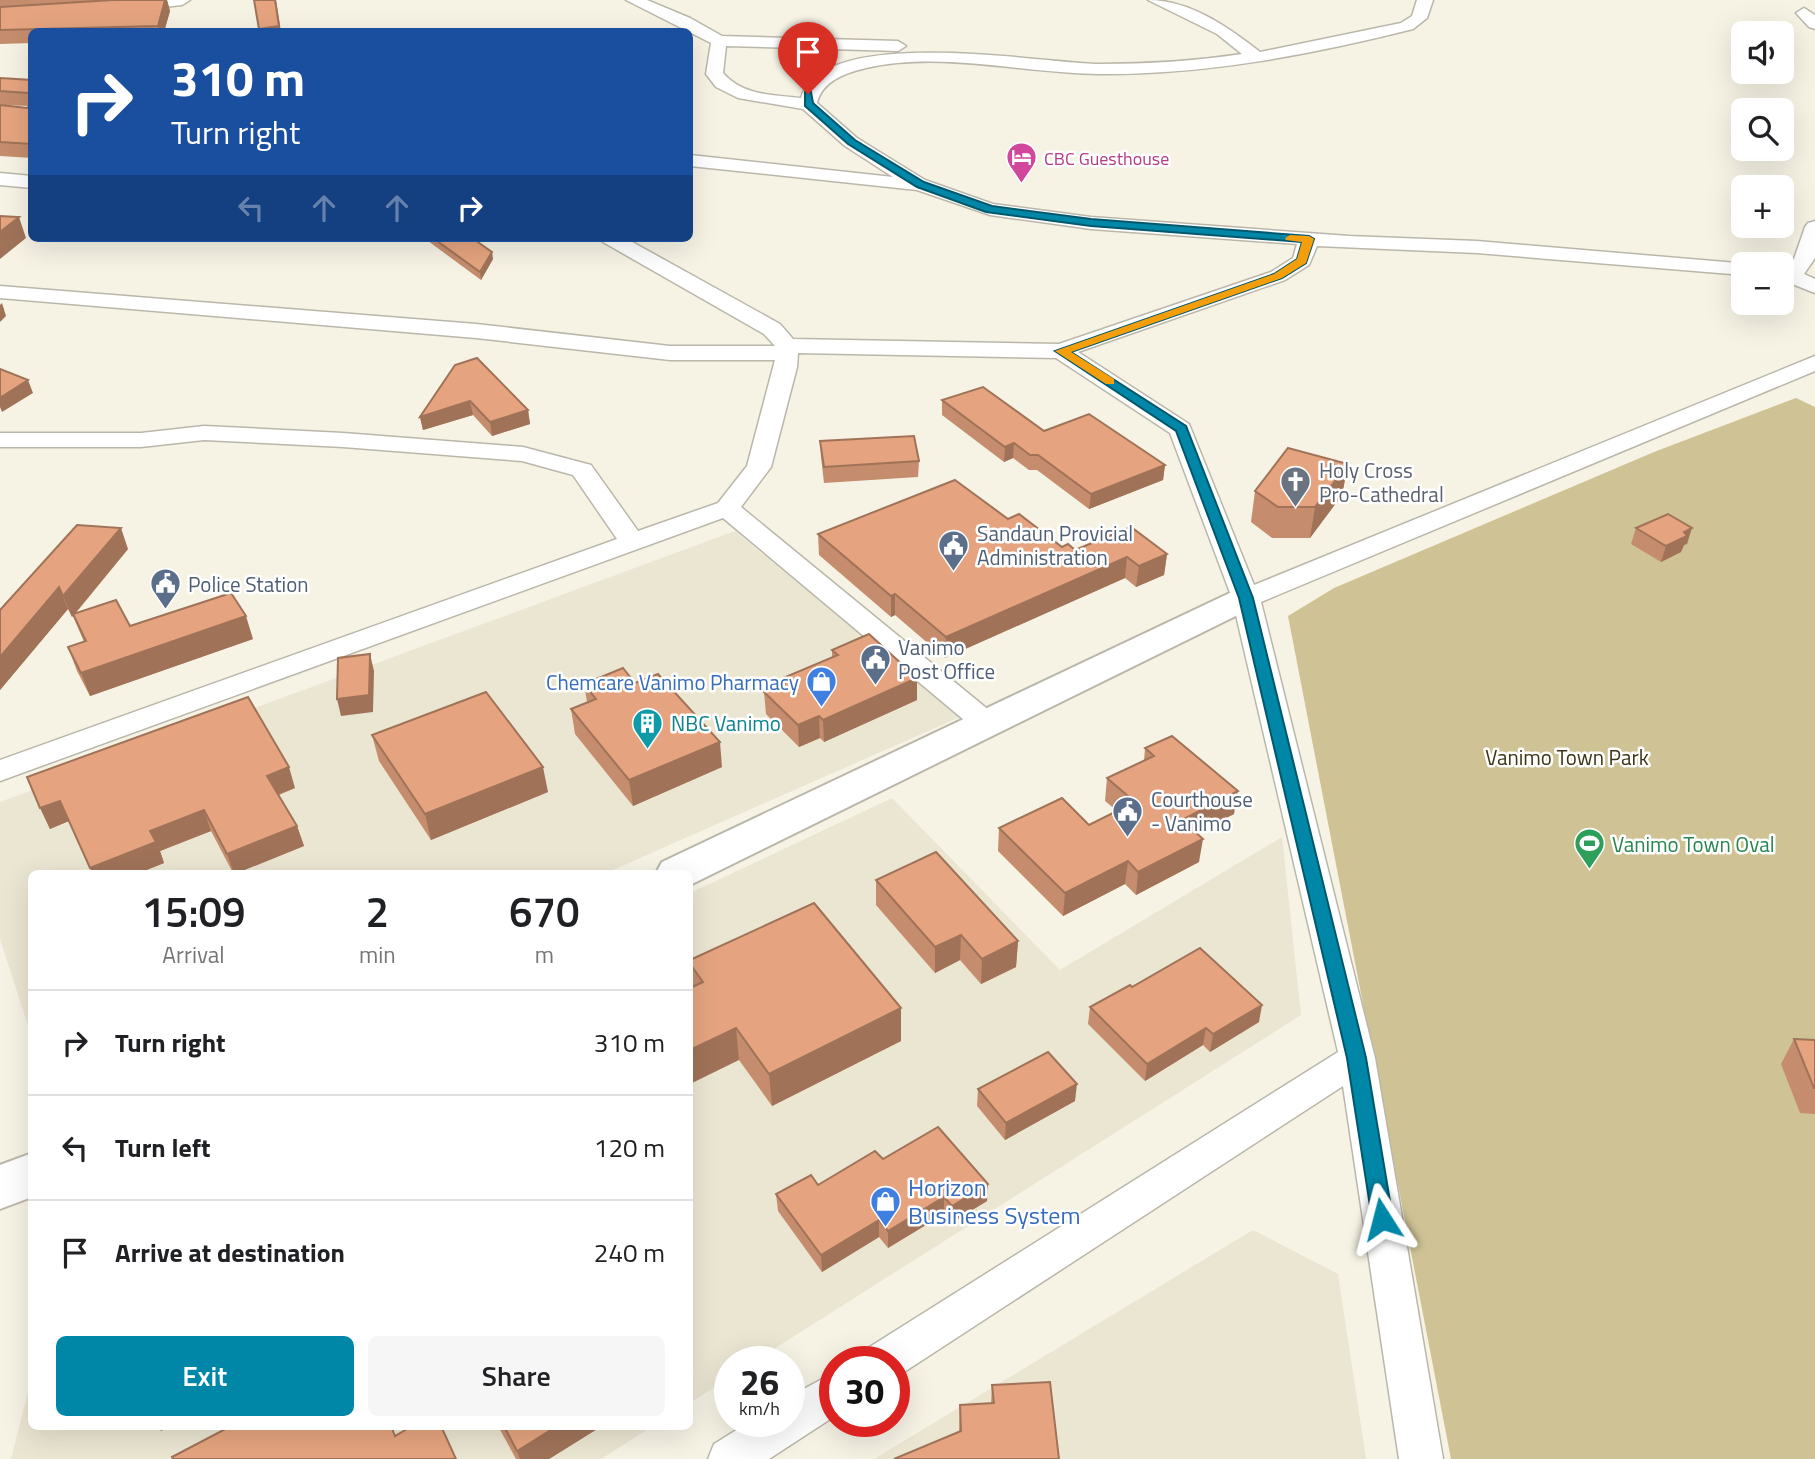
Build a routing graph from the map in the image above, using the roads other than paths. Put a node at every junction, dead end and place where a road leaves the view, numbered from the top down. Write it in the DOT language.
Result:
graph roads {
  1 [pos="182,0"];
  2 [pos="634,0"];
  3 [pos="1156,0"];
  4 [pos="1425,0"];
  5 [pos="117,7"];
  6 [pos="719,41"];
  7 [pos="1256,57"];
  8 [pos="1002,63"];
  9 [pos="808,104"];
  10 [pos="693,161"];
  11 [pos="0,179"];
  12 [pos="28,182"];
  13 [pos="920,185"];
  14 [pos="1815,226"];
  15 [pos="1309,239"];
  16 [pos="617,242"];
  17 [pos="1731,268"];
  18 [pos="1794,268"];
  19 [pos="1794,278"];
  20 [pos="1815,287"];
  21 [pos="0,292"];
  22 [pos="787,350"];
  23 [pos="1061,351"];
  24 [pos="1815,363"];
  25 [pos="0,440"];
  26 [pos="727,508"];
  27 [pos="632,542"];
  28 [pos="1246,598"];
  29 [pos="986,723"];
  30 [pos="0,771"];
  31 [pos="683,870"];
  32 [pos="1357,1058"];
  33 [pos="28,1176"];
  34 [pos="0,1188"];
  35 [pos="908,1346"];
  36 [pos="819,1402"];
  37 [pos="730,1459"];
  38 [pos="1421,1459"];
  1 -- 5 [label="street"];
  2 -- 6 [label="street"];
  3 -- 7 [label="street"];
  4 -- 7 [label="street"];
  6 -- 8 [label="street"];
  6 -- 9 [label="street"];
  7 -- 8 [label="street"];
  8 -- 9 [label="street"];
  9 -- 13 [label="street"];
  10 -- 13 [label="street"];
  11 -- 12 [label="street"];
  13 -- 15 [label="street"];
  14 -- 18 [label="street"];
  15 -- 17 [label="street"];
  15 -- 23 [label="street"];
  16 -- 22 [label="street"];
  19 -- 20 [label="street"];
  21 -- 22 [label="street"];
  22 -- 23 [label="street"];
  22 -- 26 [label="street"];
  23 -- 28 [label="street"];
  24 -- 28 [label="street"];
  25 -- 27 [label="street"];
  26 -- 27 [label="street"];
  26 -- 29 [label="street"];
  27 -- 30 [label="street"];
  28 -- 29 [label="street"];
  28 -- 32 [label="street"];
  29 -- 31 [label="street"];
  32 -- 35 [label="street"];
  32 -- 38 [label="street"];
  33 -- 34 [label="street"];
  36 -- 37 [label="street"];
}
